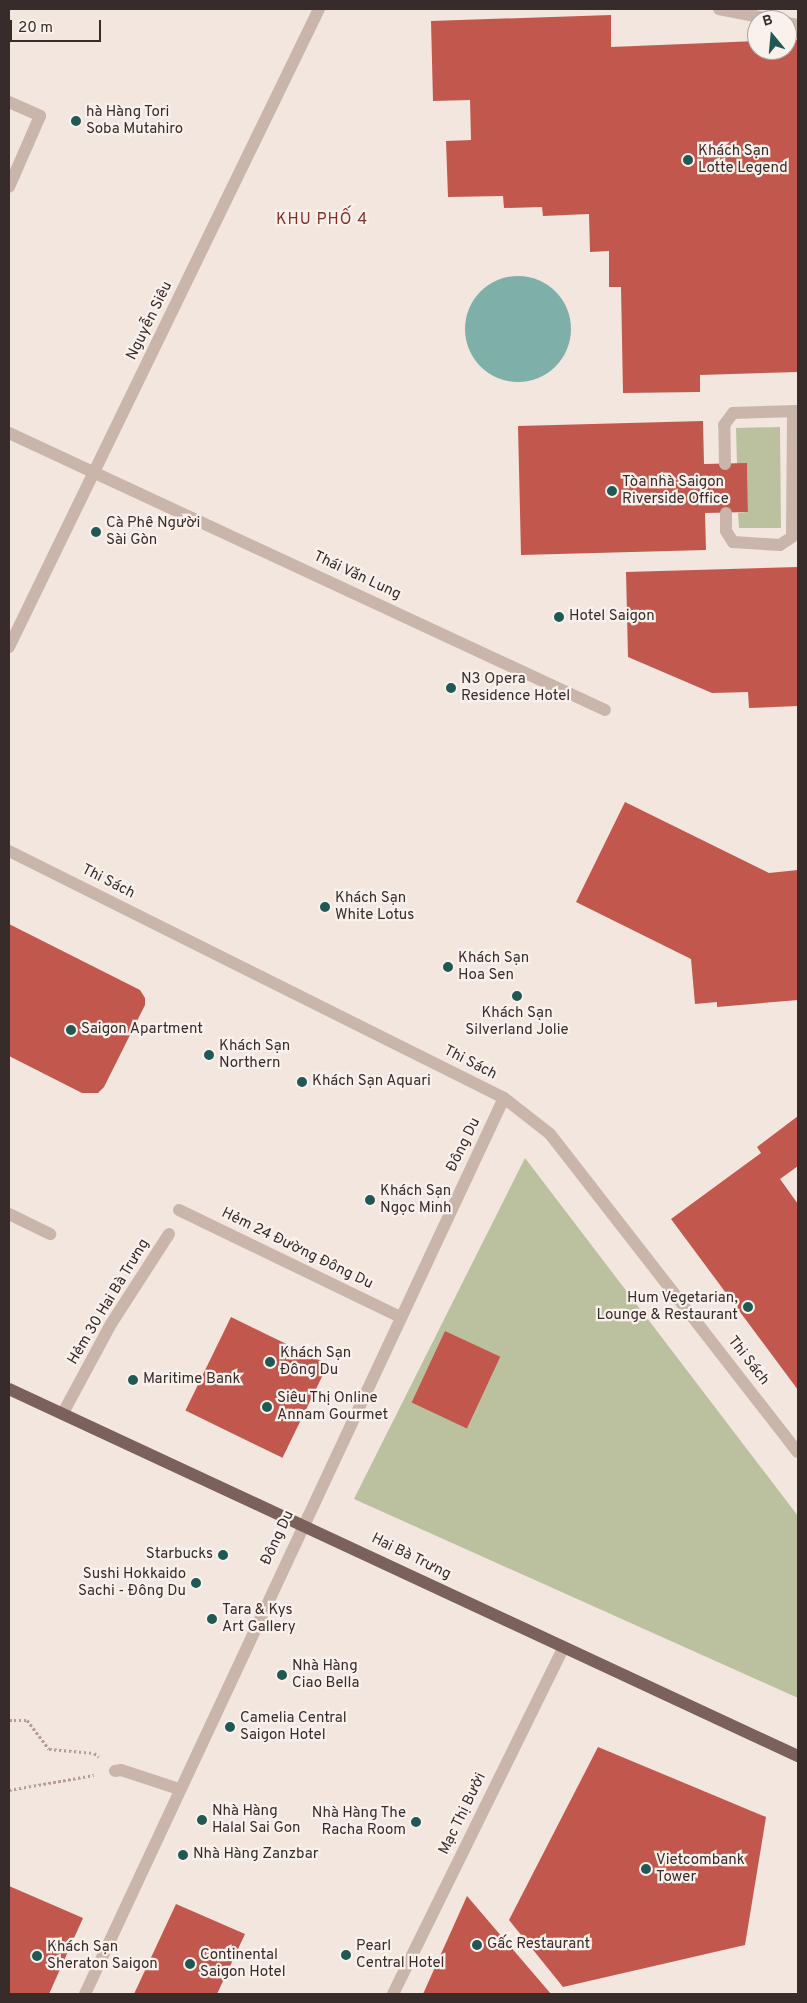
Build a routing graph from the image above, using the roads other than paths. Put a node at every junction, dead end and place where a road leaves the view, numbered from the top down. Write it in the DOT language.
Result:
graph roads {
  1 [pos="319,9"];
  2 [pos="719,9"];
  3 [pos="747,15"];
  4 [pos="9,102"];
  5 [pos="9,187"];
  6 [pos="796,411"];
  7 [pos="9,433"];
  8 [pos="725,464"];
  9 [pos="95,472"];
  10 [pos="726,513"];
  11 [pos="9,648"];
  12 [pos="605,710"];
  13 [pos="9,851"];
  14 [pos="504,1098"];
  15 [pos="179,1210"];
  16 [pos="9,1214"];
  17 [pos="50,1234"];
  18 [pos="169,1234"];
  19 [pos="400,1317"];
  20 [pos="9,1388"];
  21 [pos="63,1413"];
  22 [pos="798,1452"];
  23 [pos="303,1524"];
  24 [pos="562,1649"];
  25 [pos="798,1756"];
  26 [pos="118,1770"];
  27 [pos="179,1788"];
  28 [pos="85,1994"];
  29 [pos="393,1994"];
  1 -- 9 [label="street, Nguyễn Siêu"];
  2 -- 3 [label="street"];
  4 -- 5 [label="street"];
  6 -- 8 [label="street"];
  6 -- 10 [label="street"];
  7 -- 9 [label="street, Thái Văn Lung"];
  9 -- 11 [label="street, Nguyễn Siêu"];
  9 -- 12 [label="street, Thái Văn Lung"];
  13 -- 14 [label="street, Thi Sách"];
  14 -- 19 [label="street, Đông Du"];
  14 -- 22 [label="street, Thi Sách"];
  15 -- 19 [label="street, Hẻm 24 Đường Đông Du"];
  16 -- 17 [label="street"];
  18 -- 21 [label="street, Hẻm 30 Hai Bà Trưng"];
  19 -- 23 [label="street, Đông Du"];
  20 -- 21 [label="main road, Hai Bà Trưng"];
  21 -- 23 [label="main road, Hai Bà Trưng"];
  23 -- 24 [label="main road, Hai Bà Trưng"];
  23 -- 27 [label="street, Đông Du"];
  24 -- 25 [label="main road, Hai Bà Trưng"];
  24 -- 29 [label="street, Mạc Thị Bưởi"];
  26 -- 27 [label="street"];
  27 -- 28 [label="street, Đông Du"];
}
